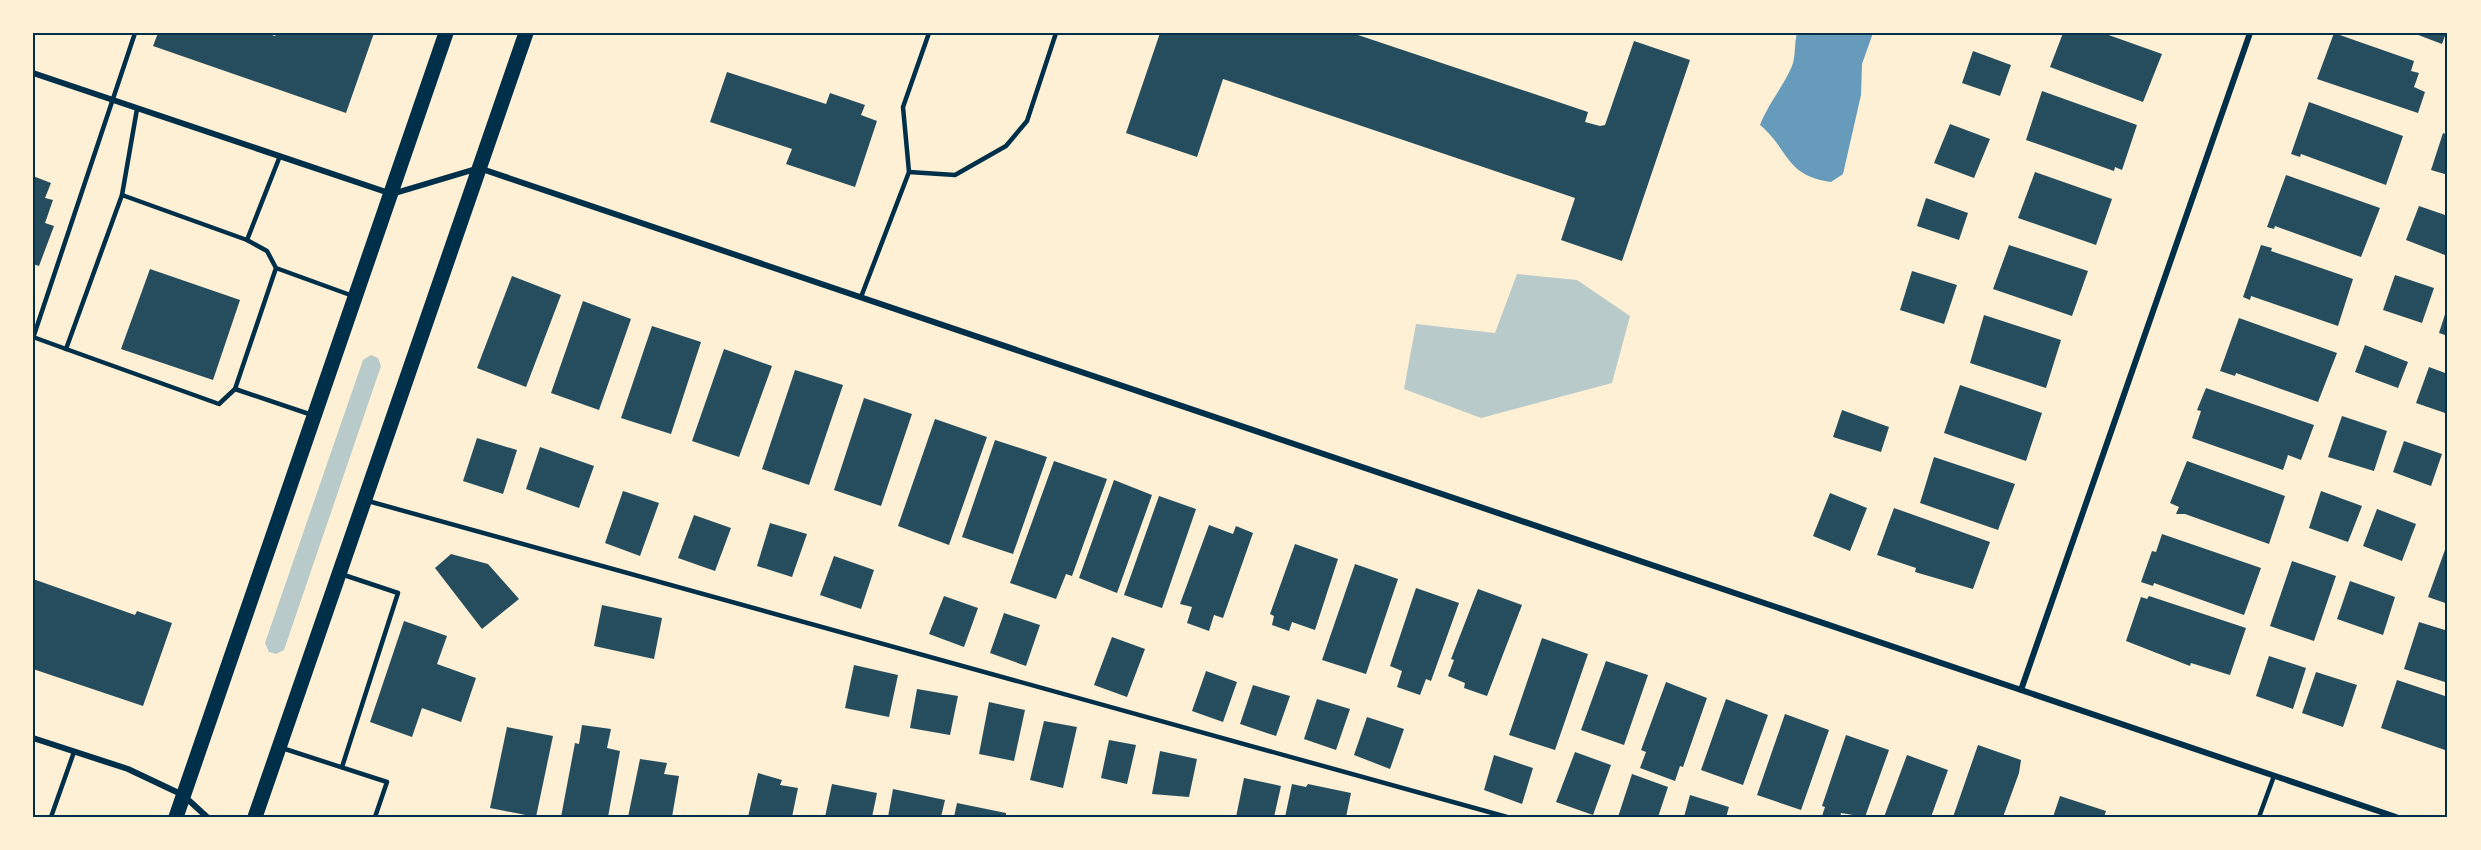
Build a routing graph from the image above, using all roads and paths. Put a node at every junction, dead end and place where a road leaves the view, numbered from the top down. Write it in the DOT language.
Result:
graph roads {
  1 [pos="135,33"];
  2 [pos="446,33"];
  3 [pos="526,33"];
  4 [pos="929,33"];
  5 [pos="1056,33"];
  6 [pos="2250,33"];
  7 [pos="33,73"];
  8 [pos="112,100"];
  9 [pos="137,109"];
  10 [pos="280,156"];
  11 [pos="479,168"];
  12 [pos="909,172"];
  13 [pos="392,194"];
  14 [pos="122,195"];
  15 [pos="247,240"];
  16 [pos="276,268"];
  17 [pos="356,297"];
  18 [pos="861,297"];
  19 [pos="33,337"];
  20 [pos="66,349"];
  21 [pos="235,389"];
  22 [pos="315,416"];
  23 [pos="365,500"];
  24 [pos="340,573"];
  25 [pos="2021,690"];
  26 [pos="33,738"];
  27 [pos="279,747"];
  28 [pos="74,752"];
  29 [pos="342,767"];
  30 [pos="2274,776"];
  31 [pos="183,795"];
  32 [pos="51,817"];
  33 [pos="176,817"];
  34 [pos="207,817"];
  35 [pos="255,817"];
  36 [pos="375,817"];
  37 [pos="1507,817"];
  38 [pos="2259,817"];
  39 [pos="2396,817"];
  1 -- 8 [label="lane"];
  2 -- 13 [label="main road"];
  3 -- 11 [label="main road"];
  4 -- 12 [label="lane"];
  5 -- 12 [label="lane"];
  6 -- 25 [label="street"];
  7 -- 8 [label="street"];
  8 -- 9 [label="street"];
  8 -- 19 [label="lane"];
  9 -- 10 [label="street"];
  9 -- 14 [label="lane"];
  10 -- 13 [label="street"];
  10 -- 15 [label="lane"];
  11 -- 13 [label="street"];
  11 -- 18 [label="street"];
  11 -- 23 [label="main road"];
  12 -- 18 [label="lane"];
  13 -- 17 [label="main road"];
  14 -- 15 [label="lane"];
  14 -- 20 [label="lane"];
  15 -- 16 [label="lane"];
  16 -- 17 [label="lane"];
  16 -- 21 [label="lane"];
  17 -- 22 [label="main road"];
  18 -- 25 [label="street"];
  19 -- 20 [label="lane"];
  20 -- 21 [label="lane"];
  21 -- 22 [label="lane"];
  22 -- 31 [label="main road"];
  23 -- 24 [label="main road"];
  23 -- 37 [label="lane"];
  24 -- 27 [label="main road"];
  24 -- 29 [label="lane"];
  25 -- 30 [label="street"];
  26 -- 28 [label="street"];
  27 -- 29 [label="lane"];
  27 -- 35 [label="main road"];
  28 -- 31 [label="street"];
  28 -- 32 [label="lane"];
  29 -- 36 [label="lane"];
  30 -- 38 [label="lane"];
  30 -- 39 [label="street"];
  31 -- 33 [label="main road"];
  31 -- 34 [label="street"];
}
